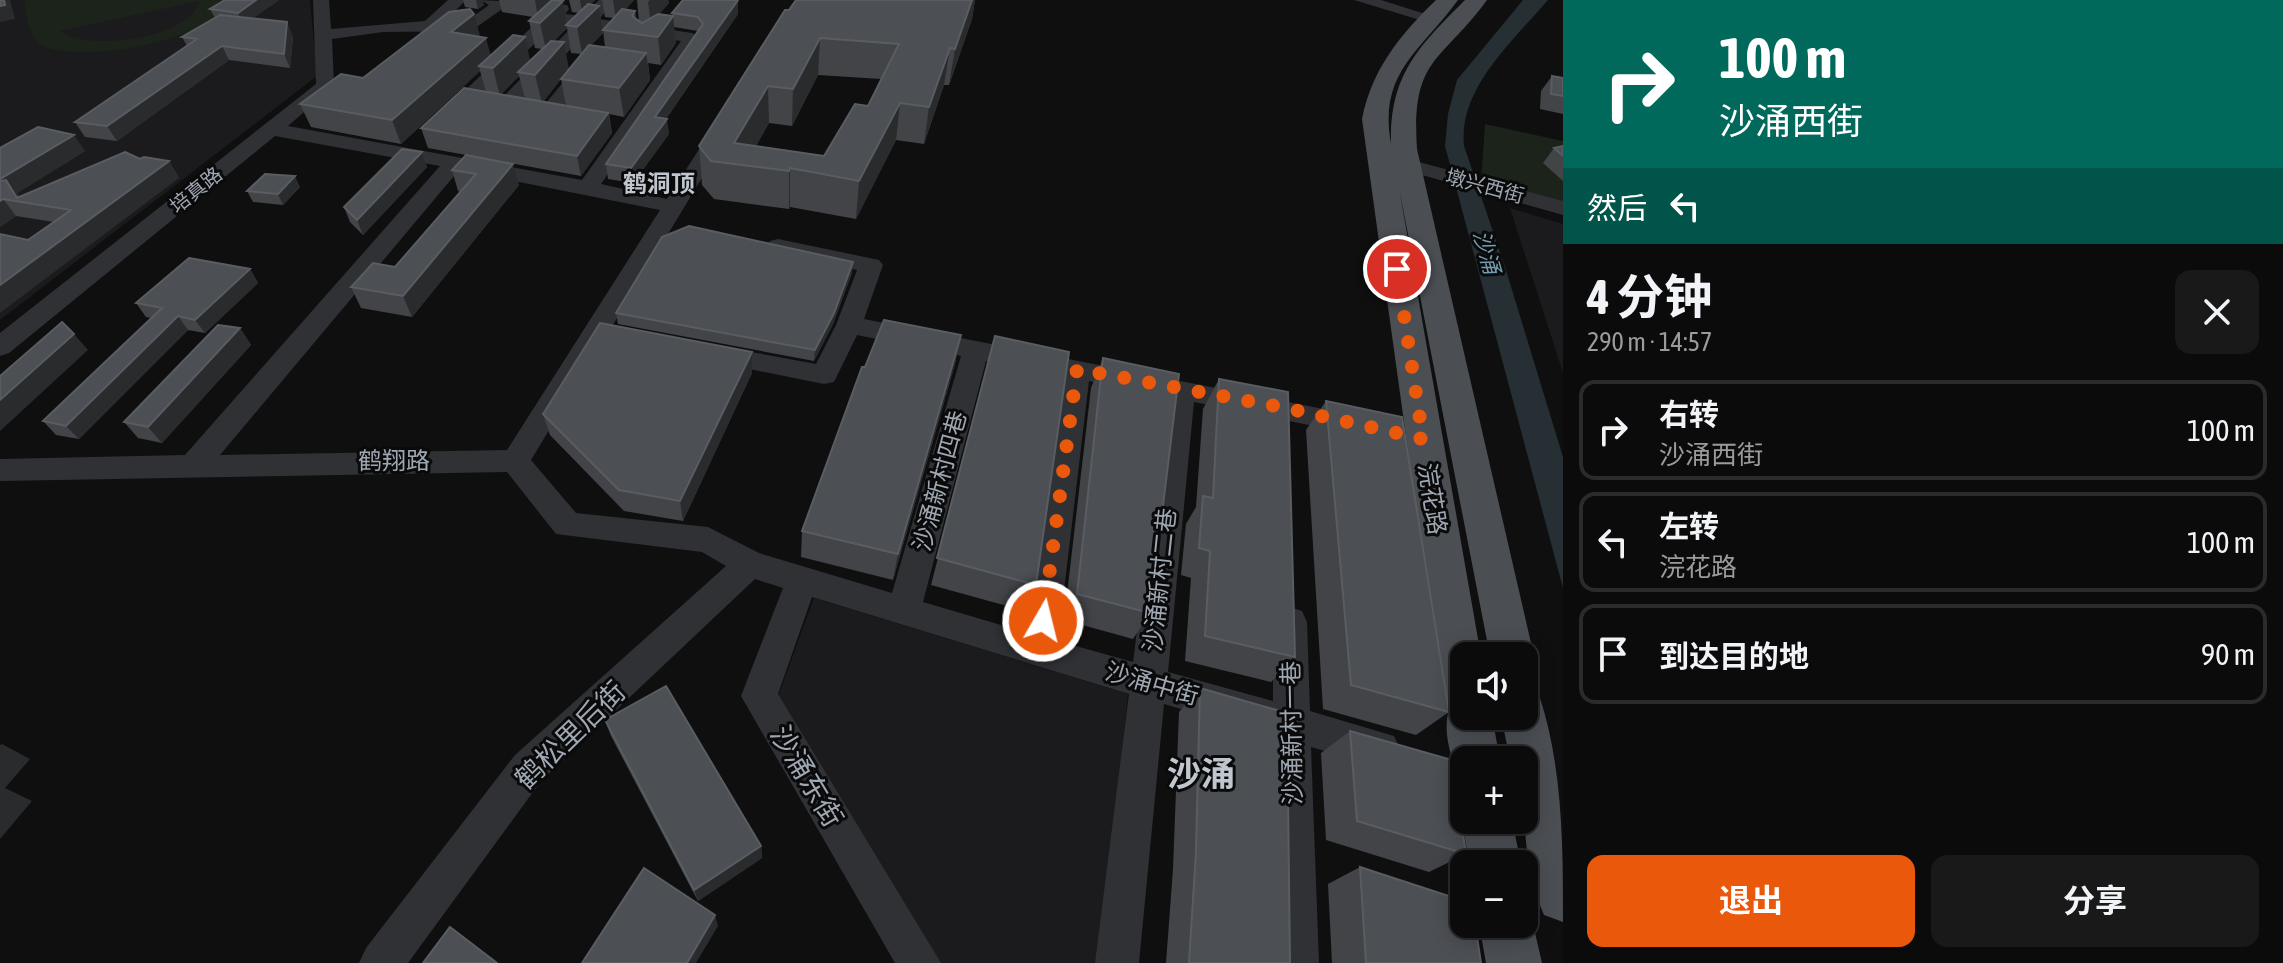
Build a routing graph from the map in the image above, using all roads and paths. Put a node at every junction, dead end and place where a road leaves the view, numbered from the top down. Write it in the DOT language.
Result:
graph roads {
  1 [pos="321,0"];
  2 [pos="458,0"];
  3 [pos="489,0"];
  4 [pos="571,0"];
  5 [pos="608,0"];
  6 [pos="1362,0"];
  7 [pos="1477,0"];
  8 [pos="1439,9"];
  9 [pos="636,10"];
  10 [pos="553,17"];
  11 [pos="670,17"];
  12 [pos="585,23"];
  13 [pos="429,27"];
  14 [pos="619,28"];
  15 [pos="322,35"];
  16 [pos="650,39"];
  17 [pos="508,52"];
  18 [pos="548,59"];
  19 [pos="587,64"];
  20 [pos="612,67"];
  21 [pos="639,71"];
  22 [pos="667,74"];
  23 [pos="466,99"];
  24 [pos="505,106"];
  25 [pos="548,113"];
  26 [pos="731,114"];
  27 [pos="575,118"];
  28 [pos="602,122"];
  29 [pos="629,127"];
  30 [pos="271,129"];
  31 [pos="405,155"];
  32 [pos="453,164"];
  33 [pos="1422,169"];
  34 [pos="588,187"];
  35 [pos="1563,208"];
  36 [pos="669,214"];
  37 [pos="694,228"];
  38 [pos="753,240"];
  39 [pos="849,325"];
  40 [pos="596,331"];
  41 [pos="626,336"];
  42 [pos="0,347"];
  43 [pos="687,348"];
  44 [pos="976,350"];
  45 [pos="1077,369"];
  46 [pos="1182,389"];
  47 [pos="1403,435"];
  48 [pos="515,461"];
  49 [pos="194,465"];
  50 [pos="0,470"];
  51 [pos="750,564"];
  52 [pos="802,580"];
  53 [pos="1289,582"];
  54 [pos="904,611"];
  55 [pos="1453,642"];
  56 [pos="1509,642"];
  57 [pos="1039,652"];
  58 [pos="1148,683"];
  59 [pos="1292,724"];
  60 [pos="1462,730"];
  61 [pos="1527,730"];
  62 [pos="1447,763"];
  63 [pos="1563,896"];
  64 [pos="1509,938"];
  65 [pos="381,963"];
  66 [pos="919,963"];
  67 [pos="1117,963"];
  68 [pos="1297,963"];
  69 [pos="1514,963"];
  1 -- 15 [label="street, 培真路"];
  2 -- 13 [label="street"];
  3 -- 13 [label="street"];
  4 -- 10 [label="street"];
  5 -- 12 [label="street"];
  6 -- 8 [label="street"];
  7 -- 33 [label="main road, 浣花路"];
  8 -- 47 [label="main road, 浣花路"];
  9 -- 14 [label="street"];
  10 -- 12 [label="street"];
  10 -- 17 [label="street"];
  11 -- 16 [label="street"];
  12 -- 14 [label="street"];
  12 -- 18 [label="street"];
  13 -- 15 [label="street"];
  14 -- 16 [label="street"];
  14 -- 19 [label="street"];
  15 -- 30 [label="street, 培真路"];
  16 -- 22 [label="street"];
  17 -- 18 [label="street"];
  17 -- 23 [label="street"];
  18 -- 19 [label="street"];
  18 -- 24 [label="street"];
  19 -- 20 [label="street"];
  19 -- 25 [label="street"];
  21 -- 22 [label="street"];
  22 -- 29 [label="street"];
  23 -- 24 [label="street"];
  23 -- 31 [label="street"];
  24 -- 25 [label="street"];
  25 -- 27 [label="street"];
  26 -- 36 [label="street"];
  28 -- 29 [label="street"];
  29 -- 34 [label="street"];
  30 -- 31 [label="street"];
  30 -- 42 [label="street, 培真路"];
  31 -- 32 [label="street"];
  32 -- 34 [label="street"];
  32 -- 49 [label="street"];
  33 -- 35 [label="street, 墩兴西街"];
  33 -- 56 [label="main road, 浣花路"];
  34 -- 36 [label="street"];
  36 -- 37 [label="street"];
  36 -- 40 [label="street"];
  38 -- 39 [label="street"];
  39 -- 43 [label="street"];
  39 -- 44 [label="street"];
  40 -- 41 [label="street"];
  40 -- 48 [label="street"];
  44 -- 45 [label="street"];
  44 -- 54 [label="street, 沙涌新村四巷"];
  45 -- 46 [label="street"];
  45 -- 57 [label="street"];
  46 -- 47 [label="street"];
  46 -- 58 [label="street, 沙涌新村二巷"];
  47 -- 55 [label="main road, 浣花路"];
  48 -- 49 [label="street, 鹤翔路"];
  48 -- 51 [label="street"];
  49 -- 50 [label="street, 鹤翔路"];
  51 -- 52 [label="street, 沙涌中街"];
  51 -- 65 [label="street, 鹤松里后街"];
  52 -- 54 [label="street, 沙涌中街"];
  52 -- 66 [label="street, 沙涌东街"];
  53 -- 59 [label="street, 沙涌新村一巷"];
  54 -- 57 [label="street, 沙涌中街"];
  57 -- 58 [label="street, 沙涌中街"];
  58 -- 59 [label="street, 沙涌中街"];
  58 -- 67 [label="street, 沙涌新村二巷"];
  59 -- 62 [label="street, 沙涌中街"];
  59 -- 68 [label="street, 沙涌新村一巷"];
  60 -- 62 [label="main road"];
  61 -- 63 [label="main road"];
  64 -- 69 [label="main road"];
}
